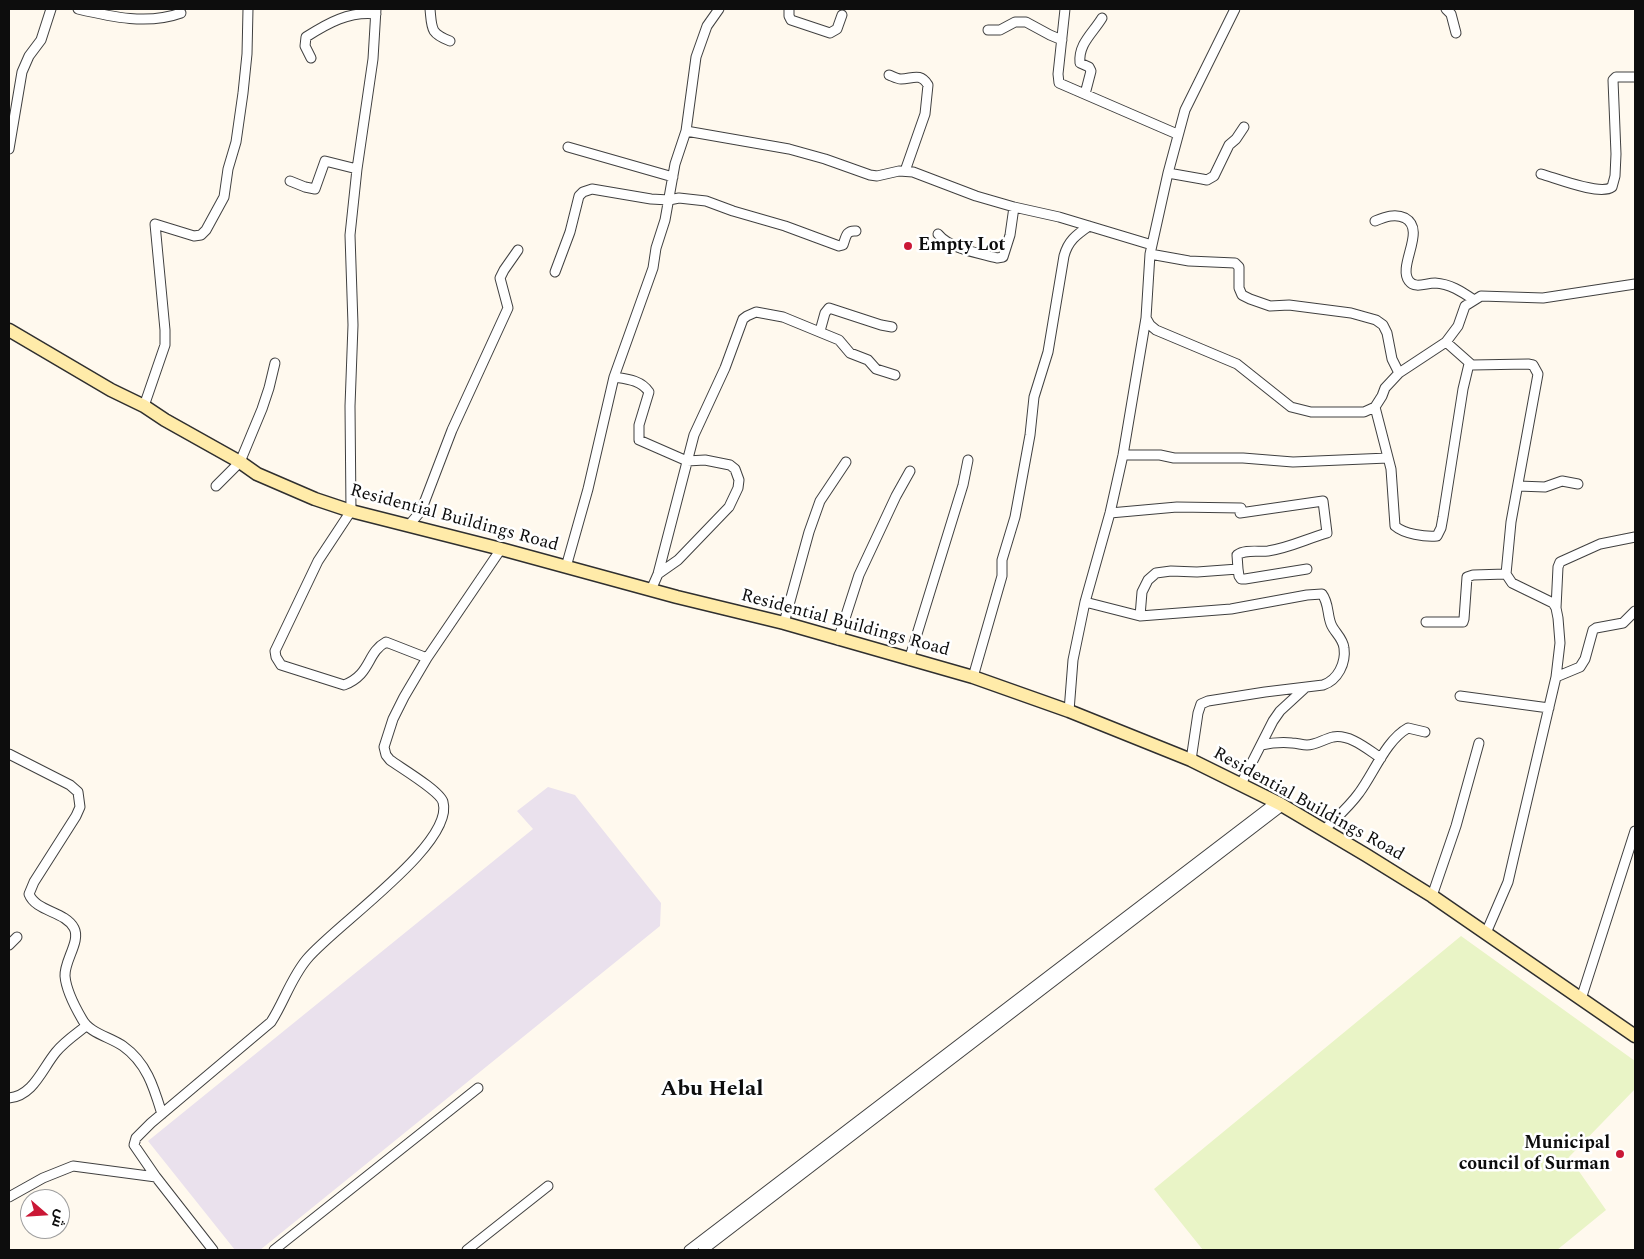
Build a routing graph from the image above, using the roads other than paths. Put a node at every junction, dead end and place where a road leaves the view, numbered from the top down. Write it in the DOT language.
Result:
graph roads {
  1 [pos="51,9"];
  2 [pos="78,9"];
  3 [pos="248,9"];
  4 [pos="430,9"];
  5 [pos="719,9"];
  6 [pos="789,9"];
  7 [pos="1065,9"];
  8 [pos="1235,9"];
  9 [pos="1446,9"];
  10 [pos="376,12"];
  11 [pos="181,13"];
  12 [pos="842,15"];
  13 [pos="1102,18"];
  14 [pos="988,30"];
  15 [pos="1456,33"];
  16 [pos="1062,40"];
  17 [pos="450,41"];
  18 [pos="310,58"];
  19 [pos="889,75"];
  20 [pos="1635,77"];
  21 [pos="1085,94"];
  22 [pos="1244,127"];
  23 [pos="686,131"];
  24 [pos="1177,134"];
  25 [pos="568,147"];
  26 [pos="9,149"];
  27 [pos="357,169"];
  28 [pos="905,171"];
  29 [pos="1168,173"];
  30 [pos="1541,174"];
  31 [pos="673,177"];
  32 [pos="290,181"];
  33 [pos="669,200"];
  34 [pos="1014,207"];
  35 [pos="1375,221"];
  36 [pos="1089,226"];
  37 [pos="856,231"];
  38 [pos="938,234"];
  39 [pos="1151,249"];
  40 [pos="518,250"];
  41 [pos="555,272"];
  42 [pos="1635,284"];
  43 [pos="1474,300"];
  44 [pos="1146,318"];
  45 [pos="892,327"];
  46 [pos="9,330"];
  47 [pos="820,331"];
  48 [pos="1446,342"];
  49 [pos="275,363"];
  50 [pos="1469,364"];
  51 [pos="1398,373"];
  52 [pos="895,375"];
  53 [pos="614,377"];
  54 [pos="144,406"];
  55 [pos="1375,407"];
  56 [pos="1123,455"];
  57 [pos="1388,458"];
  58 [pos="968,460"];
  59 [pos="686,461"];
  60 [pos="240,462"];
  61 [pos="846,462"];
  62 [pos="910,470"];
  63 [pos="1578,484"];
  64 [pos="216,486"];
  65 [pos="1518,486"];
  66 [pos="351,511"];
  67 [pos="1110,513"];
  68 [pos="409,525"];
  69 [pos="1635,537"];
  70 [pos="501,549"];
  71 [pos="566,567"];
  72 [pos="1238,569"];
  73 [pos="1306,569"];
  74 [pos="658,574"];
  75 [pos="1506,574"];
  76 [pos="651,590"];
  77 [pos="1085,602"];
  78 [pos="1556,608"];
  79 [pos="1635,611"];
  80 [pos="1140,616"];
  81 [pos="1426,622"];
  82 [pos="784,623"];
  83 [pos="838,640"];
  84 [pos="427,658"];
  85 [pos="910,660"];
  86 [pos="973,677"];
  87 [pos="1556,677"];
  88 [pos="1305,688"];
  89 [pos="1460,696"];
  90 [pos="1549,708"];
  91 [pos="1069,711"];
  92 [pos="1426,732"];
  93 [pos="1479,743"];
  94 [pos="1261,745"];
  95 [pos="9,754"];
  96 [pos="1381,758"];
  97 [pos="1191,760"];
  98 [pos="1241,784"];
  99 [pos="1279,804"];
  100 [pos="1324,830"];
  101 [pos="1635,831"];
  102 [pos="1432,896"];
  103 [pos="1486,933"];
  104 [pos="17,937"];
  105 [pos="9,945"];
  106 [pos="1581,999"];
  107 [pos="86,1026"];
  108 [pos="1635,1036"];
  109 [pos="478,1088"];
  110 [pos="9,1098"];
  111 [pos="162,1114"];
  112 [pos="156,1177"];
  113 [pos="548,1186"];
  114 [pos="9,1197"];
  115 [pos="213,1250"];
  116 [pos="274,1250"];
  117 [pos="467,1250"];
  118 [pos="689,1250"];
  119 [pos="703,1250"];
  1 -- 26 [label="street"];
  2 -- 11 [label="street"];
  3 -- 54 [label="street"];
  4 -- 17 [label="street"];
  5 -- 23 [label="street"];
  6 -- 12 [label="street"];
  7 -- 16 [label="street"];
  8 -- 24 [label="street"];
  9 -- 15 [label="street"];
  10 -- 18 [label="street"];
  10 -- 27 [label="street"];
  13 -- 21 [label="street"];
  14 -- 16 [label="street"];
  16 -- 21 [label="street"];
  19 -- 28 [label="street"];
  20 -- 30 [label="street"];
  21 -- 24 [label="street"];
  22 -- 29 [label="street"];
  23 -- 28 [label="street"];
  23 -- 31 [label="street"];
  24 -- 29 [label="street"];
  25 -- 31 [label="street"];
  27 -- 32 [label="street"];
  27 -- 66 [label="street"];
  28 -- 34 [label="street"];
  29 -- 39 [label="street"];
  31 -- 33 [label="street"];
  33 -- 37 [label="street"];
  33 -- 41 [label="street"];
  33 -- 53 [label="street"];
  34 -- 36 [label="street"];
  34 -- 38 [label="street"];
  35 -- 43 [label="street"];
  36 -- 39 [label="street"];
  36 -- 86 [label="street"];
  39 -- 44 [label="street"];
  39 -- 51 [label="street"];
  40 -- 68 [label="street"];
  42 -- 43 [label="street"];
  43 -- 48 [label="street"];
  44 -- 55 [label="street"];
  44 -- 56 [label="street"];
  45 -- 47 [label="street"];
  46 -- 54 [label="main road, Residential Buildings Road"];
  47 -- 52 [label="street"];
  47 -- 59 [label="street"];
  48 -- 50 [label="street"];
  48 -- 51 [label="street"];
  49 -- 60 [label="street"];
  50 -- 57 [label="street"];
  50 -- 65 [label="street"];
  51 -- 55 [label="street"];
  53 -- 59 [label="street"];
  53 -- 71 [label="street"];
  54 -- 60 [label="main road, Residential Buildings Road"];
  55 -- 57 [label="street"];
  56 -- 57 [label="street"];
  56 -- 67 [label="street"];
  58 -- 85 [label="street"];
  59 -- 74 [label="street"];
  59 -- 74 [label="street"];
  60 -- 64 [label="street"];
  60 -- 66 [label="main road, Residential Buildings Road"];
  61 -- 82 [label="street"];
  62 -- 83 [label="street"];
  63 -- 65 [label="street"];
  65 -- 75 [label="street"];
  66 -- 68 [label="main road, Residential Buildings Road"];
  66 -- 84 [label="street"];
  67 -- 72 [label="street"];
  67 -- 77 [label="street"];
  68 -- 70 [label="main road, Residential Buildings Road"];
  69 -- 78 [label="street"];
  70 -- 71 [label="main road, Residential Buildings Road"];
  70 -- 84 [label="street"];
  71 -- 76 [label="main road, Residential Buildings Road"];
  72 -- 73 [label="street"];
  72 -- 80 [label="street"];
  74 -- 76 [label="street"];
  75 -- 78 [label="street"];
  75 -- 81 [label="street"];
  76 -- 82 [label="main road, Residential Buildings Road"];
  77 -- 80 [label="street"];
  77 -- 91 [label="street"];
  78 -- 87 [label="street"];
  79 -- 87 [label="street"];
  80 -- 88 [label="street"];
  82 -- 83 [label="main road, Residential Buildings Road"];
  83 -- 85 [label="main road, Residential Buildings Road"];
  84 -- 111 [label="street"];
  85 -- 86 [label="main road, Residential Buildings Road"];
  86 -- 91 [label="main road, Residential Buildings Road"];
  87 -- 90 [label="street"];
  88 -- 94 [label="street"];
  88 -- 97 [label="street"];
  89 -- 90 [label="street"];
  90 -- 103 [label="street"];
  91 -- 97 [label="main road, Residential Buildings Road"];
  92 -- 96 [label="street"];
  93 -- 102 [label="street"];
  94 -- 96 [label="street"];
  94 -- 98 [label="street"];
  95 -- 107 [label="street"];
  96 -- 100 [label="street"];
  97 -- 98 [label="main road, Residential Buildings Road"];
  98 -- 99 [label="main road, Residential Buildings Road"];
  99 -- 100 [label="main road, Residential Buildings Road"];
  99 -- 118 [label="street"];
  99 -- 119 [label="street"];
  100 -- 102 [label="main road, Residential Buildings Road"];
  101 -- 106 [label="street"];
  102 -- 103 [label="main road, Residential Buildings Road"];
  103 -- 106 [label="main road, Residential Buildings Road"];
  104 -- 105 [label="street"];
  106 -- 108 [label="main road, Residential Buildings Road"];
  107 -- 110 [label="street"];
  107 -- 111 [label="street"];
  109 -- 116 [label="street"];
  111 -- 112 [label="street"];
  112 -- 114 [label="street"];
  112 -- 115 [label="street"];
  113 -- 117 [label="street"];
}
